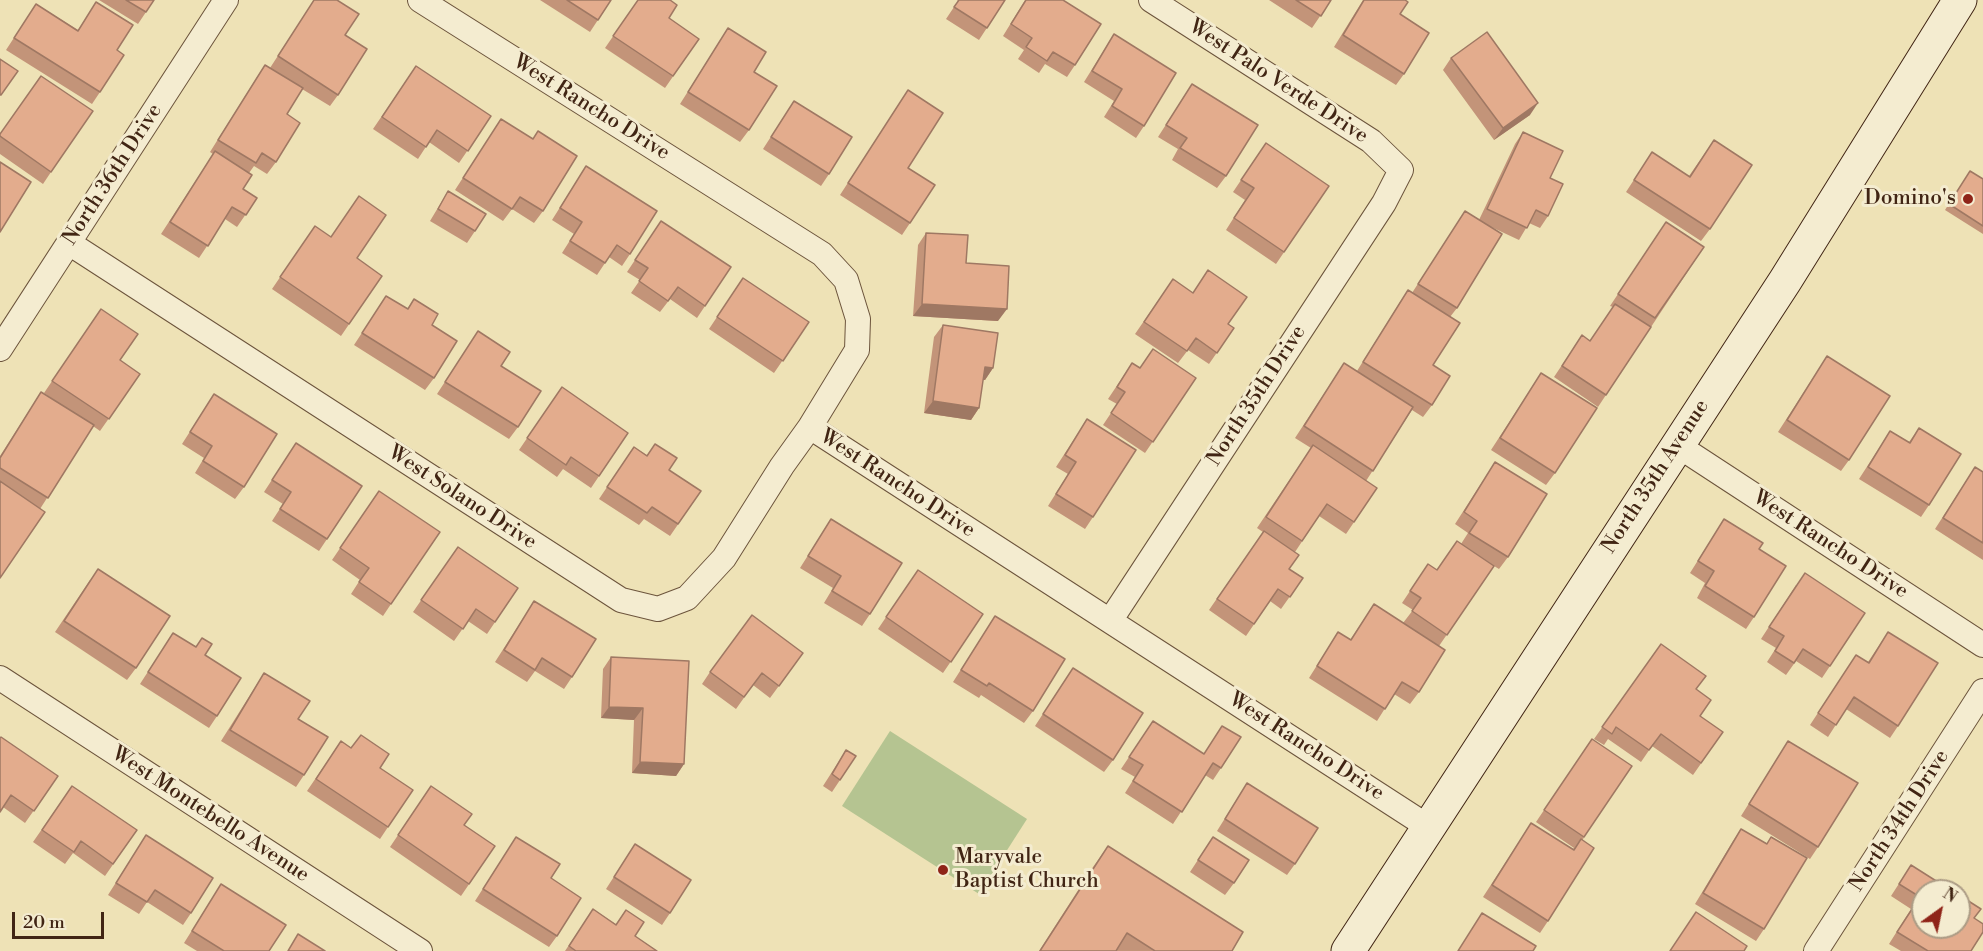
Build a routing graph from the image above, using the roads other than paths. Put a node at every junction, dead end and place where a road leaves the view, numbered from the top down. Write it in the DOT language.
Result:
graph roads {
  1 [pos="226,0"];
  2 [pos="420,0"];
  3 [pos="1151,0"];
  4 [pos="1960,0"];
  5 [pos="1401,170"];
  6 [pos="69,243"];
  7 [pos="0,349"];
  8 [pos="810,427"];
  9 [pos="1677,445"];
  10 [pos="1110,621"];
  11 [pos="1983,645"];
  12 [pos="0,678"];
  13 [pos="1983,691"];
  14 [pos="1430,828"];
  15 [pos="420,951"];
  16 [pos="1348,951"];
  17 [pos="1816,951"];
  1 -- 6 [label="street, North 36th Drive"];
  2 -- 8 [label="street, West Rancho Drive"];
  3 -- 5 [label="street, West Palo Verde Drive"];
  4 -- 9 [label="main road, North 35th Avenue"];
  5 -- 10 [label="street, North 35th Drive"];
  6 -- 7 [label="street, North 36th Drive"];
  6 -- 8 [label="street, West Solano Drive"];
  8 -- 10 [label="street, West Rancho Drive"];
  9 -- 11 [label="street, West Rancho Drive"];
  9 -- 14 [label="main road, North 35th Avenue"];
  10 -- 14 [label="street, West Rancho Drive"];
  12 -- 15 [label="street, West Montebello Avenue"];
  13 -- 17 [label="street, North 34th Drive"];
  14 -- 16 [label="main road, North 35th Avenue"];
}
